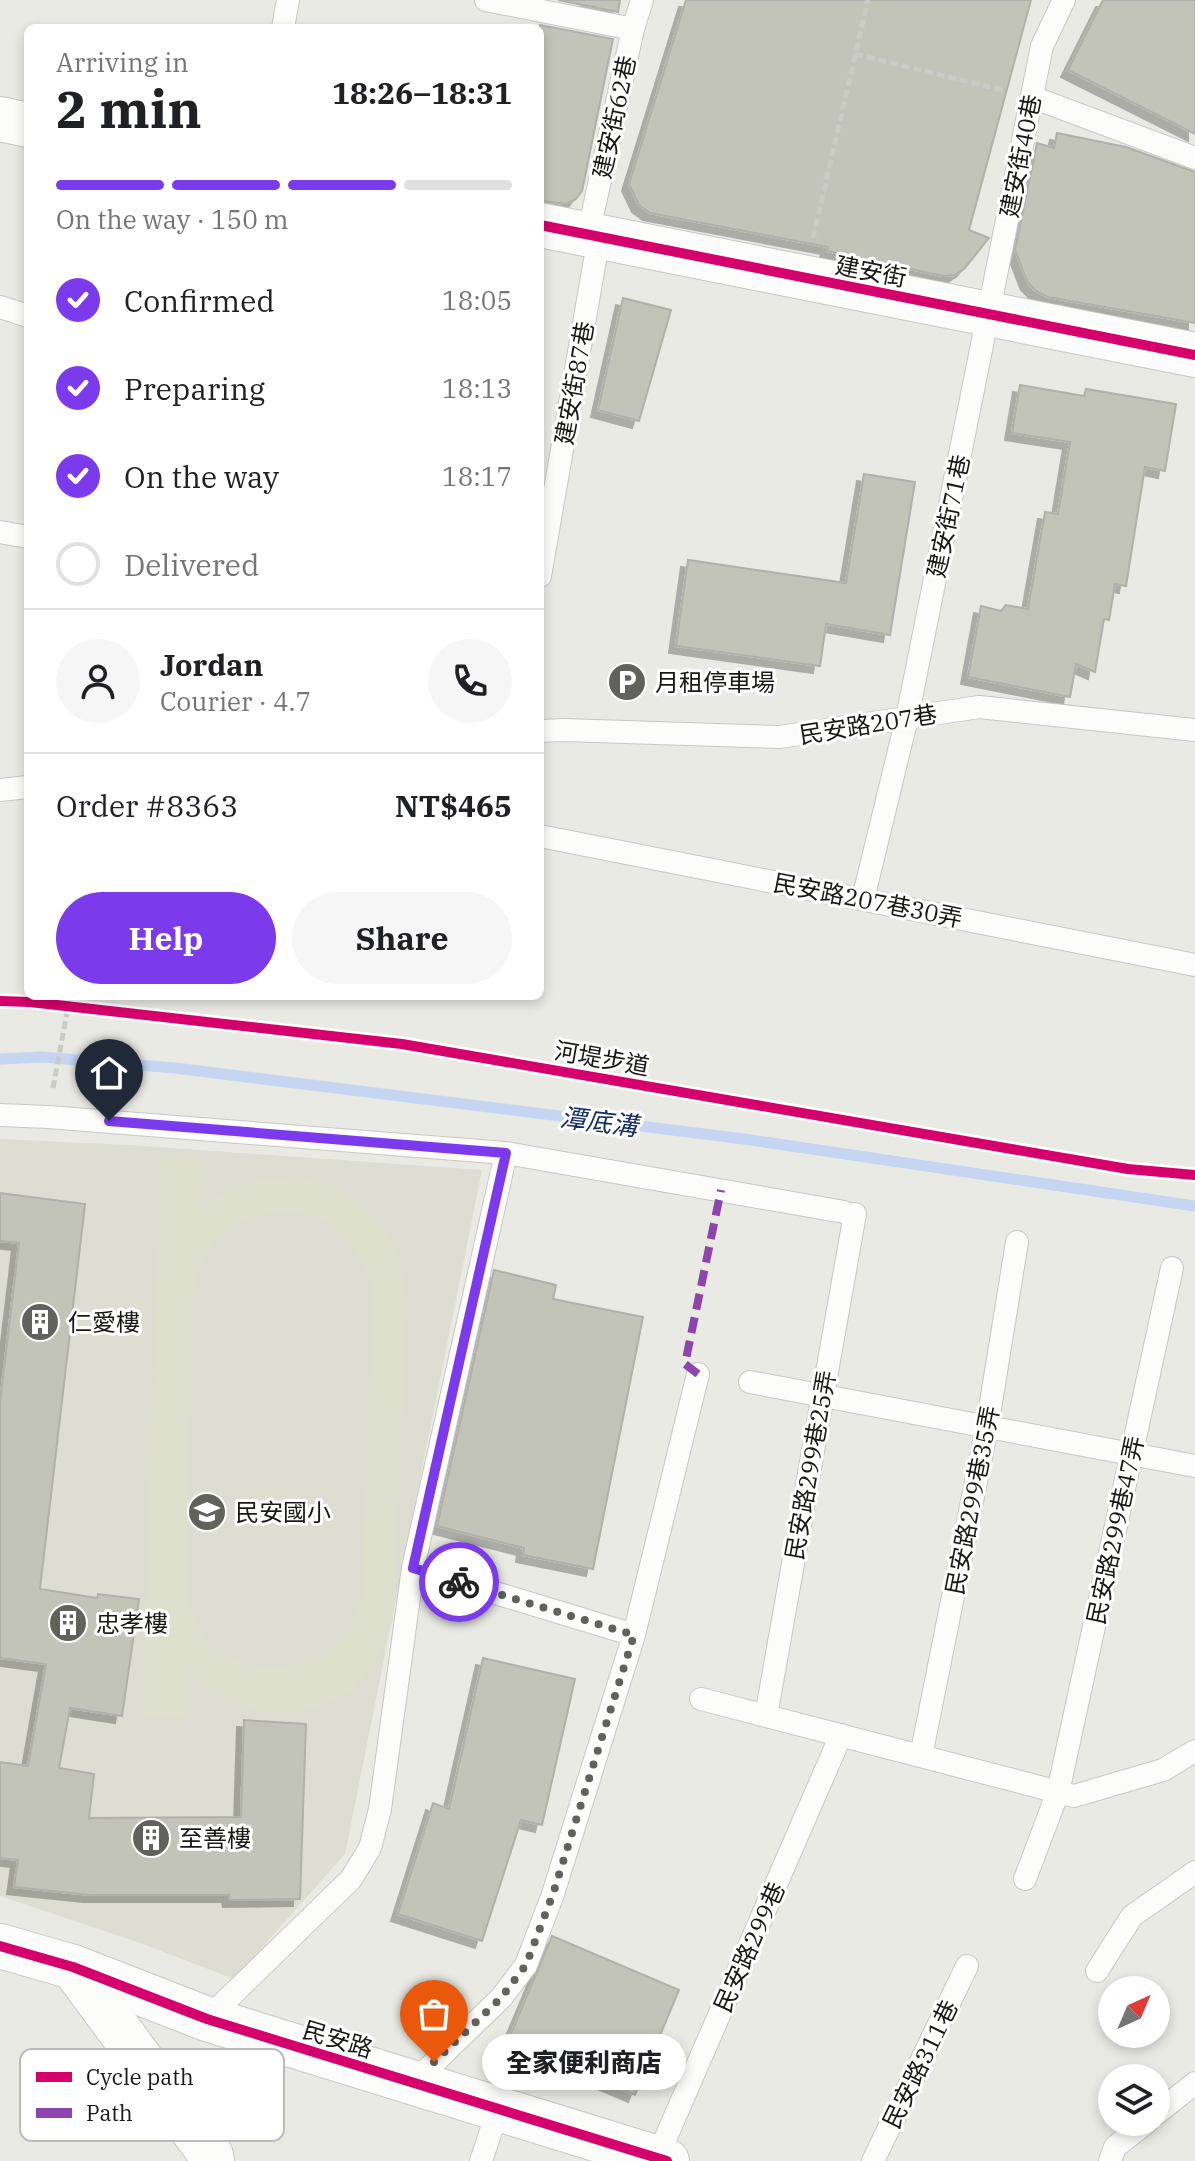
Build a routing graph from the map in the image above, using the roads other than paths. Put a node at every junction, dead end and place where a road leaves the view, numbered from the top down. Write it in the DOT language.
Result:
graph roads {
  1 [pos="288,0"];
  2 [pos="486,0"];
  3 [pos="642,0"];
  4 [pos="1064,0"];
  5 [pos="284,24"];
  6 [pos="633,29"];
  7 [pos="1032,97"];
  8 [pos="0,119"];
  9 [pos="24,124"];
  10 [pos="1195,158"];
  11 [pos="544,226"];
  12 [pos="594,236"];
  13 [pos="0,307"];
  14 [pos="24,315"];
  15 [pos="989,315"];
  16 [pos="1195,355"];
  17 [pos="550,457"];
  18 [pos="544,528"];
  19 [pos="0,532"];
  20 [pos="24,536"];
  21 [pos="907,718"];
  22 [pos="1195,730"];
  23 [pos="544,731"];
  24 [pos="24,787"];
  25 [pos="0,790"];
  26 [pos="544,837"];
  27 [pos="863,899"];
  28 [pos="1195,965"];
  29 [pos="0,1115"];
  30 [pos="506,1153"];
  31 [pos="1017,1242"];
  32 [pos="1172,1268"];
  33 [pos="698,1374"];
  34 [pos="750,1382"];
  35 [pos="823,1397"];
  36 [pos="987,1427"];
  37 [pos="1132,1454"];
  38 [pos="1195,1466"];
  39 [pos="413,1568"];
  40 [pos="634,1635"];
  41 [pos="701,1699"];
  42 [pos="766,1716"];
  43 [pos="841,1735"];
  44 [pos="1195,1751"];
  45 [pos="921,1756"];
  46 [pos="1058,1792"];
  47 [pos="1195,1872"];
  48 [pos="1025,1879"];
  49 [pos="0,1946"];
  50 [pos="967,1966"];
  51 [pos="73,1967"];
  52 [pos="1097,1971"];
  53 [pos="207,2019"];
  54 [pos="133,2049"];
  55 [pos="1195,2083"];
  56 [pos="412,2084"];
  57 [pos="1170,2103"];
  58 [pos="498,2110"];
  59 [pos="1129,2136"];
  60 [pos="201,2141"];
  61 [pos="662,2160"];
  62 [pos="212,2161"];
  63 [pos="481,2161"];
  64 [pos="873,2161"];
  65 [pos="1110,2161"];
  1 -- 5 [label="lane"];
  2 -- 6 [label="lane"];
  3 -- 6 [label="lane, 建安街62巷"];
  4 -- 7 [label="lane, 建安街40巷"];
  6 -- 12 [label="lane, 建安街62巷"];
  7 -- 10 [label="lane"];
  7 -- 15 [label="lane, 建安街40巷"];
  8 -- 9 [label="street"];
  11 -- 12 [label="street, 建安街"];
  12 -- 15 [label="street, 建安街"];
  12 -- 17 [label="lane, 建安街87巷"];
  13 -- 14 [label="lane"];
  15 -- 16 [label="street, 建安街"];
  15 -- 21 [label="lane, 建安街71巷"];
  17 -- 18 [label="lane, 建安街87巷"];
  19 -- 20 [label="lane"];
  21 -- 22 [label="lane, 民安路207巷"];
  21 -- 23 [label="lane, 民安路207巷"];
  21 -- 27 [label="lane, 建安街71巷"];
  24 -- 25 [label="lane"];
  26 -- 27 [label="lane, 民安路207巷30弄"];
  27 -- 28 [label="lane, 民安路207巷30弄"];
  29 -- 30 [label="lane"];
  30 -- 35 [label="lane, 民安路299巷25弄"];
  30 -- 39 [label="lane"];
  31 -- 36 [label="lane, 民安路299巷35弄"];
  32 -- 37 [label="lane, 民安路299巷47弄"];
  33 -- 40 [label="lane"];
  34 -- 35 [label="lane"];
  35 -- 36 [label="lane"];
  35 -- 42 [label="lane, 民安路299巷25弄"];
  36 -- 37 [label="lane"];
  36 -- 45 [label="lane, 民安路299巷35弄"];
  37 -- 38 [label="lane"];
  37 -- 46 [label="lane, 民安路299巷47弄"];
  39 -- 40 [label="lane"];
  39 -- 53 [label="lane"];
  40 -- 56 [label="lane"];
  41 -- 42 [label="lane"];
  42 -- 43 [label="lane"];
  43 -- 45 [label="lane"];
  43 -- 61 [label="lane, 民安路299巷"];
  44 -- 46 [label="lane"];
  45 -- 46 [label="lane"];
  46 -- 48 [label="lane, 民安路299巷47弄"];
  47 -- 52 [label="lane"];
  49 -- 51 [label="street, 民安路"];
  50 -- 64 [label="lane, 民安路311巷"];
  51 -- 53 [label="street, 民安路"];
  51 -- 54 [label="street"];
  53 -- 56 [label="street, 民安路"];
  55 -- 57 [label="lane"];
  56 -- 58 [label="street, 民安路"];
  58 -- 61 [label="street, 民安路"];
  58 -- 63 [label="lane"];
  59 -- 65 [label="lane"];
  60 -- 62 [label="street"];
}
